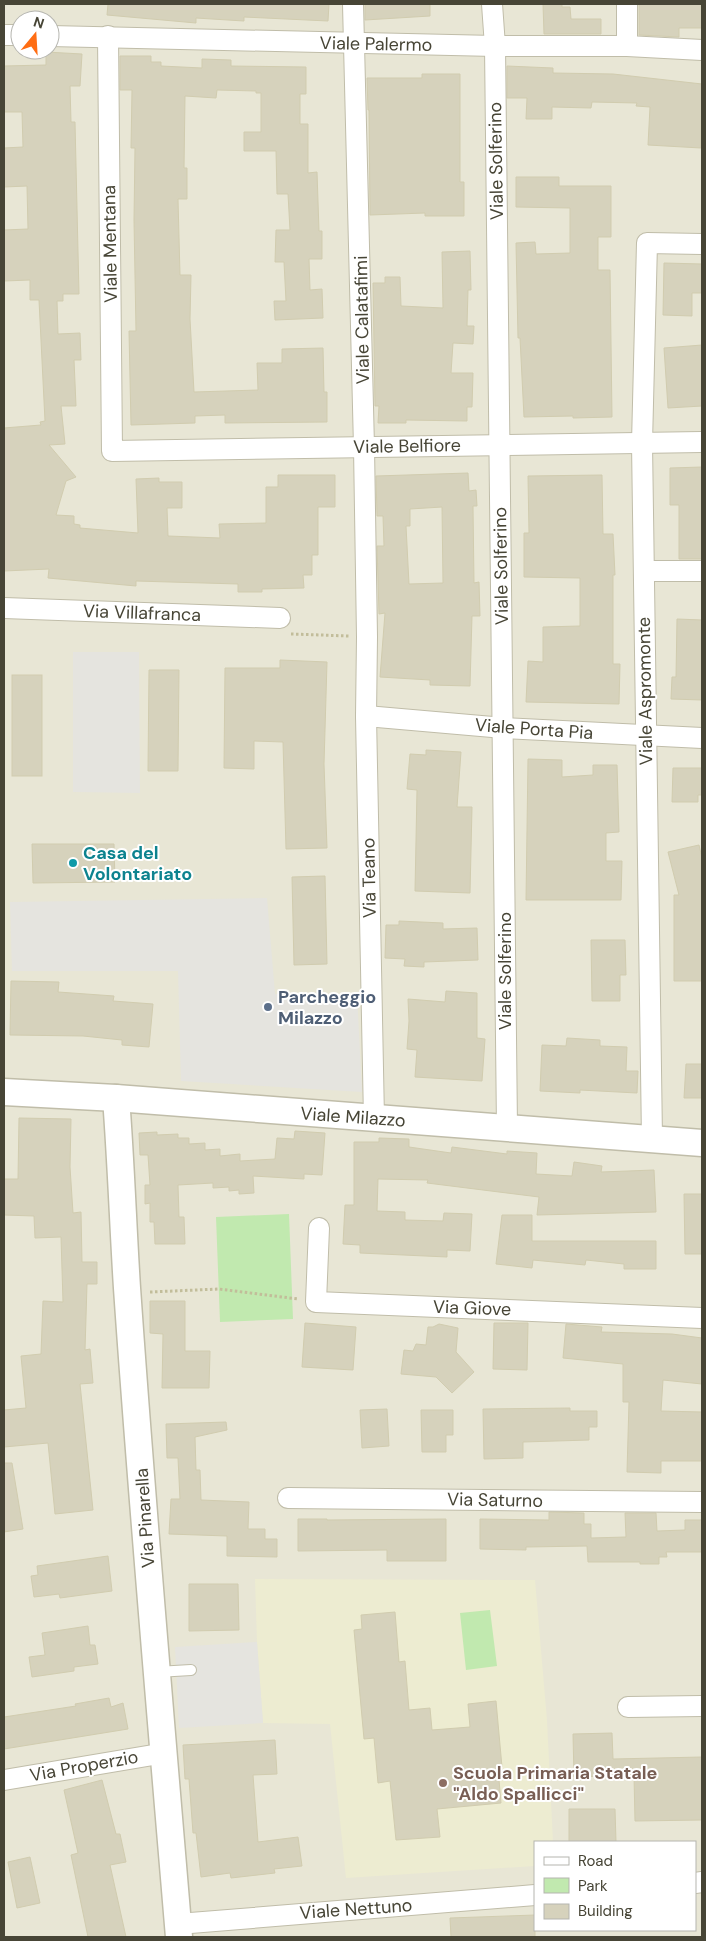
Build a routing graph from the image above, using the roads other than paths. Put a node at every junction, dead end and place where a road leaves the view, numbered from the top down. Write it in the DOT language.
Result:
graph roads {
  1 [pos="353,4"];
  2 [pos="492,4"];
  3 [pos="627,4"];
  4 [pos="60,36"];
  5 [pos="108,36"];
  6 [pos="355,43"];
  7 [pos="495,46"];
  8 [pos="627,46"];
  9 [pos="702,50"];
  10 [pos="702,244"];
  11 [pos="642,442"];
  12 [pos="702,442"];
  13 [pos="500,445"];
  14 [pos="364,447"];
  15 [pos="112,451"];
  16 [pos="702,570"];
  17 [pos="644,571"];
  18 [pos="4,608"];
  19 [pos="280,618"];
  20 [pos="367,636"];
  21 [pos="366,716"];
  22 [pos="504,728"];
  23 [pos="646,736"];
  24 [pos="702,738"];
  25 [pos="4,1092"];
  26 [pos="116,1098"];
  27 [pos="374,1119"];
  28 [pos="507,1128"];
  29 [pos="652,1139"];
  30 [pos="702,1143"];
  31 [pos="319,1228"];
  32 [pos="702,1318"];
  33 [pos="288,1498"];
  34 [pos="702,1502"];
  35 [pos="190,1670"];
  36 [pos="156,1672"];
  37 [pos="702,1706"];
  38 [pos="628,1708"];
  39 [pos="165,1753"];
  40 [pos="4,1780"];
  41 [pos="534,1896"];
  42 [pos="179,1931"];
  1 -- 6 [label="street, Viale Calatafimi"];
  2 -- 7 [label="street, Viale Solferino"];
  3 -- 8 [label="street"];
  4 -- 5 [label="street, Viale Palermo"];
  5 -- 6 [label="street, Viale Palermo"];
  5 -- 15 [label="street, Viale Mentana"];
  6 -- 7 [label="street, Viale Palermo"];
  6 -- 14 [label="street, Viale Calatafimi"];
  7 -- 8 [label="street, Viale Palermo"];
  7 -- 13 [label="street, Viale Solferino"];
  8 -- 9 [label="street, Viale Palermo"];
  10 -- 11 [label="street, Viale Aspromonte"];
  11 -- 12 [label="street, Viale Belfiore"];
  11 -- 13 [label="street, Viale Belfiore"];
  11 -- 17 [label="street, Viale Aspromonte"];
  13 -- 14 [label="street, Viale Belfiore"];
  13 -- 22 [label="street, Viale Solferino"];
  14 -- 15 [label="street, Viale Belfiore"];
  14 -- 20 [label="street, Viale Calatafimi"];
  16 -- 17 [label="street"];
  17 -- 23 [label="street, Viale Aspromonte"];
  18 -- 19 [label="street, Via Villafranca"];
  20 -- 21 [label="street, Via Teano"];
  21 -- 22 [label="street, Viale Porta Pia"];
  21 -- 27 [label="street, Via Teano"];
  22 -- 23 [label="street, Viale Porta Pia"];
  22 -- 28 [label="street, Viale Solferino"];
  23 -- 24 [label="street, Viale Porta Pia"];
  23 -- 29 [label="street, Viale Aspromonte"];
  25 -- 26 [label="street, Viale Milazzo"];
  26 -- 27 [label="street, Viale Milazzo"];
  26 -- 36 [label="street, Via Pinarella"];
  27 -- 28 [label="street, Viale Milazzo"];
  28 -- 29 [label="street, Viale Milazzo"];
  29 -- 30 [label="street, Viale Milazzo"];
  31 -- 32 [label="street, Via Giove"];
  33 -- 34 [label="street, Via Saturno"];
  35 -- 36 [label="lane"];
  36 -- 39 [label="street, Via Pinarella"];
  37 -- 38 [label="street"];
  39 -- 40 [label="street, Via Properzio"];
  39 -- 42 [label="street, Via Pinarella"];
  41 -- 42 [label="street, Viale Nettuno"];
}
